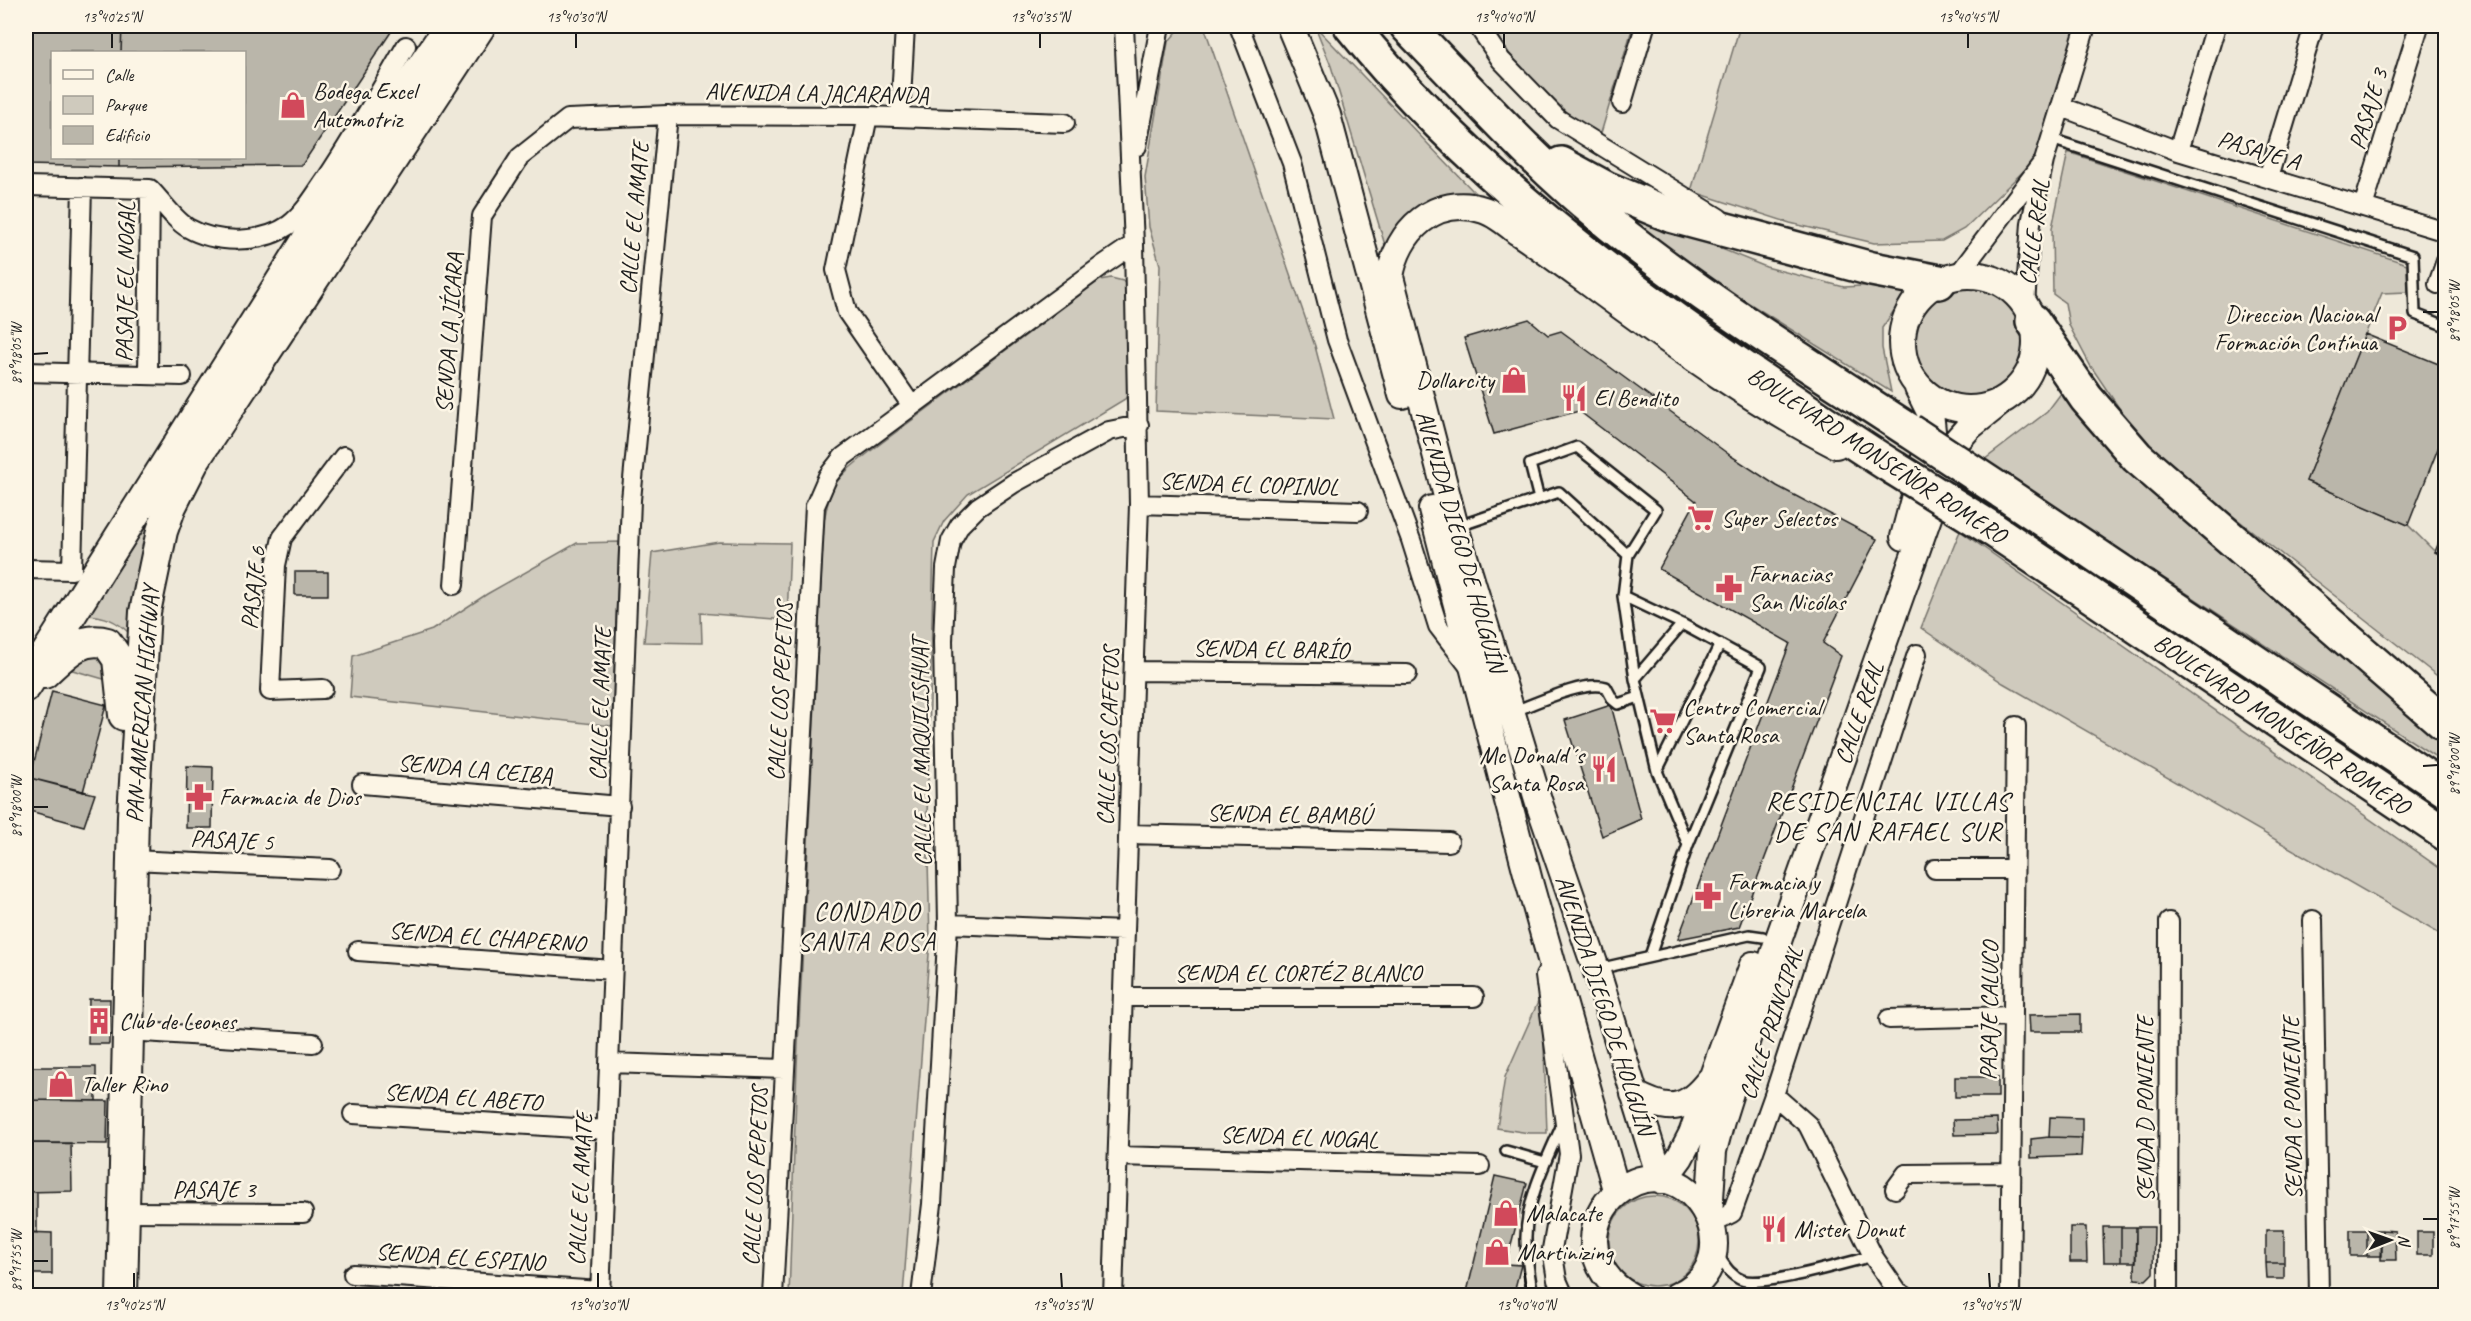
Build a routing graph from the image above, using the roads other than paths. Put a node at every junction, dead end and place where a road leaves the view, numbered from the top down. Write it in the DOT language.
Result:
graph roads {
  1 [pos="450,26"];
  2 [pos="480,26"];
  3 [pos="904,26"];
  4 [pos="1124,26"];
  5 [pos="1160,26"];
  6 [pos="1239,26"];
  7 [pos="1290,26"];
  8 [pos="1351,26"];
  9 [pos="1407,26"];
  10 [pos="1478,26"];
  11 [pos="1644,26"];
  12 [pos="2086,26"];
  13 [pos="2216,26"];
  14 [pos="2314,26"];
  15 [pos="2419,26"];
  16 [pos="406,46"];
  17 [pos="1622,102"];
  18 [pos="2062,107"];
  19 [pos="668,115"];
  20 [pos="868,116"];
  21 [pos="900,117"];
  22 [pos="568,119"];
  23 [pos="1497,119"];
  24 [pos="1065,123"];
  25 [pos="2051,139"];
  26 [pos="2178,151"];
  27 [pos="2044,161"];
  28 [pos="1131,178"];
  29 [pos="2268,178"];
  30 [pos="26,186"];
  31 [pos="82,187"];
  32 [pos="150,189"];
  33 [pos="2363,207"];
  34 [pos="2445,232"];
  35 [pos="1746,235"];
  36 [pos="1134,244"];
  37 [pos="2445,261"];
  38 [pos="1948,278"];
  39 [pos="2438,284"];
  40 [pos="2029,313"];
  41 [pos="2445,326"];
  42 [pos="26,372"];
  43 [pos="77,374"];
  44 [pos="148,375"];
  45 [pos="182,376"];
  46 [pos="1918,388"];
  47 [pos="1998,404"];
  48 [pos="912,406"];
  49 [pos="1138,425"];
  50 [pos="344,456"];
  51 [pos="1890,466"];
  52 [pos="1539,499"];
  53 [pos="1139,504"];
  54 [pos="1358,511"];
  55 [pos="1455,527"];
  56 [pos="1628,555"];
  57 [pos="26,569"];
  58 [pos="454,585"];
  59 [pos="1623,596"];
  60 [pos="1682,624"];
  61 [pos="1720,644"];
  62 [pos="1917,654"];
  63 [pos="1134,671"];
  64 [pos="1407,674"];
  65 [pos="1476,674"];
  66 [pos="1635,679"];
  67 [pos="26,688"];
  68 [pos="323,689"];
  69 [pos="1639,697"];
  70 [pos="1511,712"];
  71 [pos="2445,725"];
  72 [pos="2016,726"];
  73 [pos="1657,771"];
  74 [pos="362,784"];
  75 [pos="2445,790"];
  76 [pos="620,806"];
  77 [pos="133,816"];
  78 [pos="1128,834"];
  79 [pos="2445,834"];
  80 [pos="1449,842"];
  81 [pos="1688,845"];
  82 [pos="132,860"];
  83 [pos="330,869"];
  84 [pos="1935,869"];
  85 [pos="2014,869"];
  86 [pos="1530,885"];
  87 [pos="2313,920"];
  88 [pos="2169,922"];
  89 [pos="948,924"];
  90 [pos="1125,931"];
  91 [pos="1763,938"];
  92 [pos="358,951"];
  93 [pos="1650,956"];
  94 [pos="1596,969"];
  95 [pos="612,970"];
  96 [pos="1123,997"];
  97 [pos="1474,997"];
  98 [pos="2013,1016"];
  99 [pos="1889,1019"];
  100 [pos="128,1031"];
  101 [pos="313,1042"];
  102 [pos="610,1063"];
  103 [pos="784,1069"];
  104 [pos="1714,1074"];
  105 [pos="1634,1094"];
  106 [pos="1773,1095"];
  107 [pos="353,1114"];
  108 [pos="1566,1117"];
  109 [pos="607,1130"];
  110 [pos="1506,1151"];
  111 [pos="1118,1156"];
  112 [pos="1545,1162"];
  113 [pos="1480,1166"];
  114 [pos="2011,1173"];
  115 [pos="1662,1180"];
  116 [pos="1895,1189"];
  117 [pos="1617,1192"];
  118 [pos="124,1212"];
  119 [pos="303,1214"];
  120 [pos="1711,1219"];
  121 [pos="1714,1249"];
  122 [pos="1873,1256"];
  123 [pos="353,1274"];
  124 [pos="1690,1291"];
  125 [pos="600,1293"];
  126 [pos="1629,1295"];
  127 [pos="122,1296"];
  128 [pos="773,1296"];
  129 [pos="921,1296"];
  130 [pos="1113,1296"];
  131 [pos="1533,1296"];
  132 [pos="1564,1296"];
  133 [pos="1905,1296"];
  134 [pos="2010,1296"];
  135 [pos="2168,1296"];
  136 [pos="2319,1296"];
  1 -- 67 [label="main road"];
  2 -- 77 [label="main road, PAN-AMERICAN HIGHWAY"];
  3 -- 21 [label="street"];
  4 -- 28 [label="street, CALLE LOS CAFETOS"];
  5 -- 28 [label="street, CALLE LOS CAFETOS"];
  6 -- 65 [label="street"];
  7 -- 65 [label="street, AVENIDA DIEGO DE HOLGUÍN"];
  8 -- 51 [label="highway, BOULEVARD MONSEÑOR ROMERO"];
  9 -- 23 [label="highway, BOULEVARD MONSEÑOR ROMERO"];
  10 -- 35 [label="street"];
  11 -- 17 [label="street"];
  12 -- 18 [label="street, CALLE REAL"];
  13 -- 26 [label="street"];
  14 -- 29 [label="street"];
  15 -- 33 [label="street, PASAJE 3"];
  16 -- 32 [label="street"];
  18 -- 25 [label="street, CALLE REAL"];
  18 -- 26 [label="street, PASAJE A"];
  19 -- 20 [label="street, AVENIDA LA JACARANDA"];
  19 -- 22 [label="street, AVENIDA LA JACARANDA"];
  19 -- 76 [label="street, CALLE EL AMATE"];
  20 -- 21 [label="street, AVENIDA LA JACARANDA"];
  20 -- 48 [label="street"];
  21 -- 24 [label="street, AVENIDA LA JACARANDA"];
  22 -- 58 [label="street, SENDA LA JÍCARA"];
  23 -- 35 [label="highway"];
  23 -- 75 [label="highway, BOULEVARD MONSEÑOR ROMERO, bridge"];
  25 -- 27 [label="street, CALLE REAL"];
  25 -- 41 [label="lane"];
  26 -- 29 [label="street, PASAJE A"];
  27 -- 38 [label="street, CALLE REAL"];
  27 -- 40 [label="street, CALLE REAL"];
  28 -- 36 [label="street, CALLE LOS CAFETOS"];
  29 -- 33 [label="street, PASAJE A"];
  30 -- 31 [label="street"];
  31 -- 32 [label="street"];
  31 -- 43 [label="street"];
  32 -- 44 [label="street, PASAJE EL NOGAL"];
  33 -- 34 [label="street, PASAJE A"];
  35 -- 38 [label="highway"];
  36 -- 48 [label="street, CALLE LOS PEPETOS"];
  36 -- 49 [label="street, CALLE LOS CAFETOS"];
  37 -- 39 [label="street"];
  38 -- 40 [label="street"];
  38 -- 46 [label="street"];
  40 -- 47 [label="street"];
  40 -- 71 [label="highway"];
  42 -- 43 [label="street, PASAJE EL NOGAL"];
  43 -- 44 [label="street, PASAJE EL NOGAL"];
  43 -- 57 [label="street"];
  44 -- 45 [label="street, PASAJE EL NOGAL"];
  46 -- 47 [label="street"];
  46 -- 91 [label="street, CALLE REAL"];
  47 -- 120 [label="street, CALLE REAL"];
  48 -- 103 [label="street, CALLE LOS PEPETOS"];
  49 -- 53 [label="street, CALLE LOS CAFETOS"];
  49 -- 89 [label="street, CALLE EL MAQUILISHUAT"];
  50 -- 68 [label="street, PASAJE 6"];
  51 -- 55 [label="street, AVENIDA DIEGO DE HOLGUÍN"];
  51 -- 79 [label="highway, BOULEVARD MONSEÑOR ROMERO, bridge"];
  52 -- 55 [label="lane"];
  52 -- 56 [label="lane"];
  52 -- 56 [label="lane"];
  53 -- 54 [label="street, SENDA EL COPINOL"];
  53 -- 63 [label="street, CALLE LOS CAFETOS"];
  55 -- 70 [label="street, AVENIDA DIEGO DE HOLGUÍN"];
  56 -- 59 [label="lane"];
  59 -- 60 [label="lane"];
  59 -- 66 [label="lane"];
  60 -- 61 [label="lane"];
  60 -- 66 [label="lane"];
  61 -- 73 [label="lane"];
  61 -- 81 [label="lane"];
  62 -- 106 [label="street, CALLE PRINCIPAL"];
  63 -- 64 [label="street, SENDA EL BARÍO"];
  63 -- 78 [label="street, CALLE LOS CAFETOS"];
  65 -- 86 [label="street, AVENIDA DIEGO DE HOLGUÍN"];
  66 -- 69 [label="lane"];
  67 -- 77 [label="main road"];
  69 -- 70 [label="lane"];
  69 -- 73 [label="lane"];
  70 -- 94 [label="street, AVENIDA DIEGO DE HOLGUÍN"];
  72 -- 85 [label="street, PASAJE CALUCO"];
  73 -- 81 [label="lane"];
  74 -- 76 [label="street, SENDA LA CEIBA"];
  76 -- 95 [label="street, CALLE EL AMATE"];
  77 -- 82 [label="main road, PAN-AMERICAN HIGHWAY"];
  78 -- 80 [label="street, SENDA EL BAMBÚ"];
  78 -- 90 [label="street, CALLE LOS CAFETOS"];
  81 -- 93 [label="lane"];
  82 -- 83 [label="street, PASAJE 5"];
  82 -- 100 [label="main road, PAN-AMERICAN HIGHWAY"];
  84 -- 85 [label="street"];
  85 -- 98 [label="street, PASAJE CALUCO"];
  86 -- 108 [label="street"];
  86 -- 117 [label="street, AVENIDA DIEGO DE HOLGUÍN"];
  87 -- 136 [label="street, SENDA C PONIENTE"];
  88 -- 135 [label="street, SENDA D PONIENTE"];
  89 -- 90 [label="street"];
  89 -- 129 [label="street, CALLE EL MAQUILISHUAT"];
  90 -- 96 [label="street, CALLE LOS CAFETOS"];
  91 -- 93 [label="lane"];
  91 -- 104 [label="street, CALLE REAL"];
  92 -- 95 [label="street, SENDA EL CHAPERNO"];
  93 -- 94 [label="lane"];
  94 -- 105 [label="street, AVENIDA DIEGO DE HOLGUÍN"];
  95 -- 102 [label="street, CALLE EL AMATE"];
  96 -- 97 [label="street, SENDA EL CORTÉZ BLANCO"];
  96 -- 111 [label="street, CALLE LOS CAFETOS"];
  98 -- 99 [label="street"];
  98 -- 114 [label="street, PASAJE CALUCO"];
  100 -- 101 [label="street"];
  100 -- 118 [label="main road, PAN-AMERICAN HIGHWAY"];
  102 -- 103 [label="street"];
  102 -- 109 [label="street, CALLE EL AMATE"];
  103 -- 128 [label="street, CALLE LOS PEPETOS"];
  104 -- 105 [label="street"];
  104 -- 115 [label="street, CALLE REAL"];
  105 -- 115 [label="street, AVENIDA DIEGO DE HOLGUÍN"];
  106 -- 120 [label="street, CALLE PRINCIPAL"];
  106 -- 122 [label="street"];
  107 -- 109 [label="street, SENDA EL ABETO"];
  108 -- 112 [label="lane"];
  108 -- 132 [label="street"];
  109 -- 125 [label="street, CALLE EL AMATE"];
  110 -- 112 [label="lane"];
  111 -- 113 [label="street, SENDA EL NOGAL"];
  111 -- 130 [label="street, CALLE LOS CAFETOS"];
  112 -- 131 [label="lane"];
  114 -- 116 [label="street"];
  114 -- 134 [label="street, PASAJE CALUCO"];
  115 -- 117 [label="street"];
  115 -- 120 [label="street"];
  117 -- 126 [label="street"];
  118 -- 119 [label="street, PASAJE 3"];
  118 -- 127 [label="main road, PAN-AMERICAN HIGHWAY"];
  120 -- 121 [label="street, CALLE REAL"];
  121 -- 122 [label="lane"];
  121 -- 124 [label="street"];
  122 -- 133 [label="street"];
  123 -- 125 [label="street, SENDA EL ESPINO"];
}
